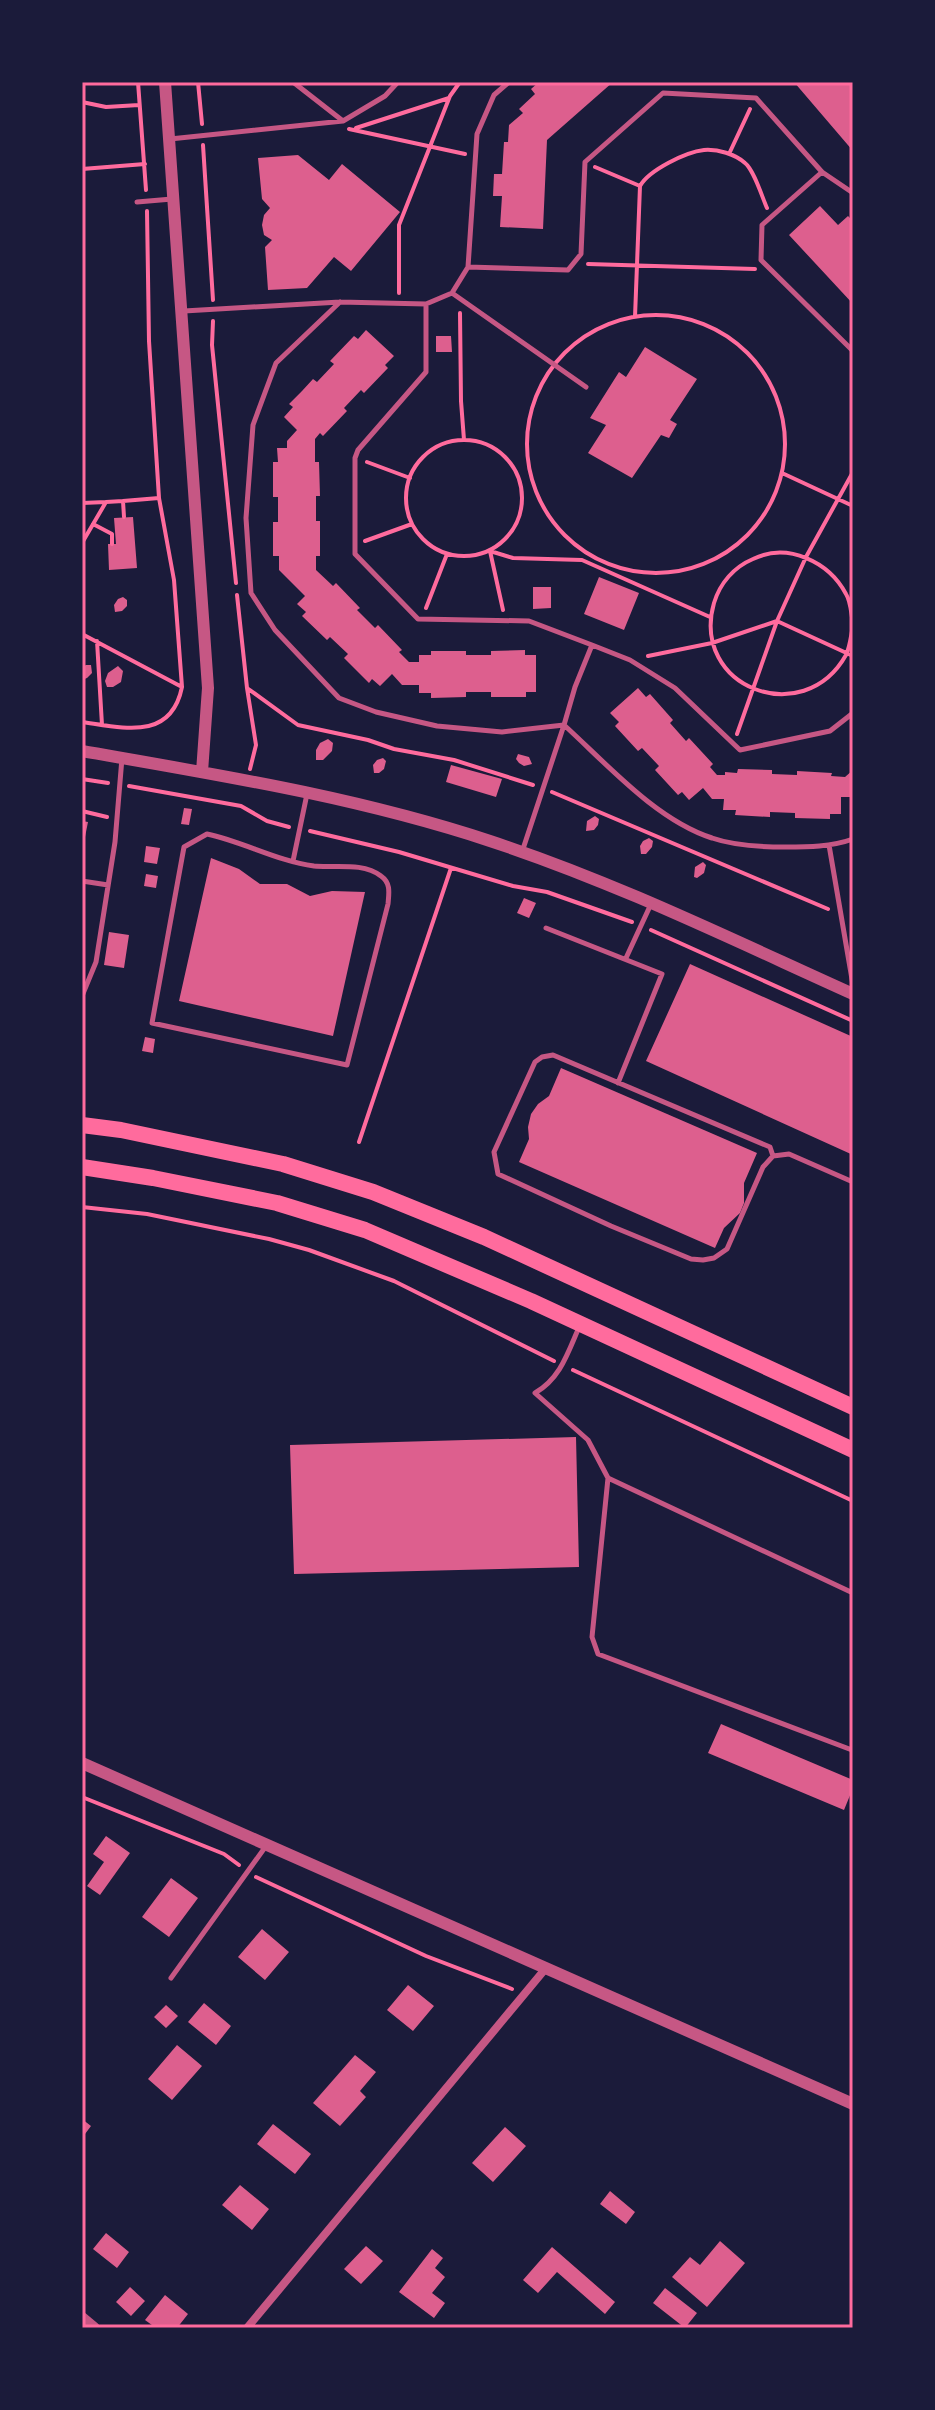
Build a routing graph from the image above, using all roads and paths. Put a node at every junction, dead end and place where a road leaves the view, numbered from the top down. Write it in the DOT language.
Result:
graph roads {
  1 [pos="138,82"];
  2 [pos="165,82"];
  3 [pos="198,82"];
  4 [pos="293,82"];
  5 [pos="398,82"];
  6 [pos="460,82"];
  7 [pos="509,82"];
  8 [pos="449,98"];
  9 [pos="756,98"];
  10 [pos="82,102"];
  11 [pos="140,105"];
  12 [pos="343,121"];
  13 [pos="350,130"];
  14 [pos="203,135"];
  15 [pos="170,139"];
  16 [pos="430,146"];
  17 [pos="729,154"];
  18 [pos="475,156"];
  19 [pos="585,162"];
  20 [pos="145,164"];
  21 [pos="82,169"];
  22 [pos="822,172"];
  23 [pos="640,186"];
  24 [pos="853,193"];
  25 [pos="174,199"];
  26 [pos="147,201"];
  27 [pos="137,202"];
  28 [pos="771,216"];
  29 [pos="574,263"];
  30 [pos="636,265"];
  31 [pos="468,267"];
  32 [pos="770,269"];
  33 [pos="452,293"];
  34 [pos="460,299"];
  35 [pos="340,302"];
  36 [pos="399,303"];
  37 [pos="426,304"];
  38 [pos="213,309"];
  39 [pos="183,311"];
  40 [pos="635,317"];
  41 [pos="853,351"];
  42 [pos="555,365"];
  43 [pos="586,387"];
  44 [pos="464,440"];
  45 [pos="355,458"];
  46 [pos="853,472"];
  47 [pos="782,473"];
  48 [pos="410,478"];
  49 [pos="530,479"];
  50 [pos="521,485"];
  51 [pos="159,498"];
  52 [pos="838,498"];
  53 [pos="123,501"];
  54 [pos="106,502"];
  55 [pos="82,503"];
  56 [pos="853,506"];
  57 [pos="124,517"];
  58 [pos="93,524"];
  59 [pos="412,524"];
  60 [pos="82,543"];
  61 [pos="112,544"];
  62 [pos="355,545"];
  63 [pos="490,551"];
  64 [pos="447,554"];
  65 [pos="806,557"];
  66 [pos="710,617"];
  67 [pos="422,619"];
  68 [pos="505,620"];
  69 [pos="777,621"];
  70 [pos="853,624"];
  71 [pos="82,634"];
  72 [pos="97,641"];
  73 [pos="712,643"];
  74 [pos="592,645"];
  75 [pos="847,653"];
  76 [pos="853,656"];
  77 [pos="630,660"];
  78 [pos="182,687"];
  79 [pos="752,689"];
  80 [pos="853,713"];
  81 [pos="82,722"];
  82 [pos="102,725"];
  83 [pos="564,725"];
  84 [pos="734,744"];
  85 [pos="82,751"];
  86 [pos="122,758"];
  87 [pos="202,772"];
  88 [pos="82,779"];
  89 [pos="247,780"];
  90 [pos="118,785"];
  91 [pos="307,793"];
  92 [pos="241,806"];
  93 [pos="82,811"];
  94 [pos="117,819"];
  95 [pos="299,829"];
  96 [pos="853,839"];
  97 [pos="829,845"];
  98 [pos="522,852"];
  99 [pos="293,861"];
  100 [pos="451,868"];
  101 [pos="82,881"];
  102 [pos="108,885"];
  103 [pos="651,904"];
  104 [pos="640,925"];
  105 [pos="546,928"];
  106 [pos="626,958"];
  107 [pos="853,985"];
  108 [pos="853,994"];
  109 [pos="82,996"];
  110 [pos="853,1021"];
  111 [pos="618,1083"];
  112 [pos="82,1125"];
  113 [pos="359,1142"];
  114 [pos="773,1156"];
  115 [pos="82,1167"];
  116 [pos="853,1182"];
  117 [pos="82,1207"];
  118 [pos="581,1324"];
  119 [pos="562,1365"];
  120 [pos="853,1407"];
  121 [pos="853,1450"];
  122 [pos="608,1478"];
  123 [pos="853,1501"];
  124 [pos="853,1593"];
  125 [pos="853,1750"];
  126 [pos="82,1763"];
  127 [pos="82,1797"];
  128 [pos="267,1845"];
  129 [pos="248,1871"];
  130 [pos="546,1968"];
  131 [pos="171,1978"];
  132 [pos="525,1994"];
  133 [pos="853,2104"];
  134 [pos="82,2318"];
  135 [pos="94,2328"];
  136 [pos="247,2328"];
  1 -- 11 [label="path"];
  2 -- 15 [label="street"];
  3 -- 14 [label="path"];
  4 -- 12 [label="lane"];
  5 -- 12 [label="lane"];
  6 -- 8 [label="path"];
  7 -- 18 [label="lane"];
  8 -- 13 [label="path"];
  8 -- 16 [label="path"];
  9 -- 17 [label="path"];
  9 -- 19 [label="lane"];
  9 -- 22 [label="lane"];
  10 -- 11 [label="path"];
  11 -- 20 [label="path"];
  12 -- 13 [label="path"];
  12 -- 14 [label="lane"];
  13 -- 16 [label="path"];
  14 -- 15 [label="lane"];
  14 -- 38 [label="path"];
  15 -- 25 [label="street"];
  16 -- 18 [label="path"];
  16 -- 36 [label="path"];
  17 -- 23 [label="path"];
  17 -- 28 [label="path"];
  18 -- 31 [label="lane"];
  19 -- 23 [label="path"];
  19 -- 29 [label="lane"];
  20 -- 21 [label="path"];
  20 -- 26 [label="path"];
  22 -- 24 [label="lane"];
  22 -- 28 [label="lane"];
  23 -- 30 [label="path"];
  25 -- 26 [label="lane"];
  25 -- 39 [label="street"];
  26 -- 27 [label="lane"];
  26 -- 51 [label="path"];
  28 -- 32 [label="lane"];
  29 -- 30 [label="path"];
  29 -- 31 [label="lane"];
  30 -- 32 [label="path"];
  30 -- 40 [label="path"];
  31 -- 33 [label="lane"];
  32 -- 41 [label="lane"];
  33 -- 34 [label="lane"];
  33 -- 37 [label="lane"];
  34 -- 42 [label="lane"];
  34 -- 44 [label="path"];
  35 -- 36 [label="lane"];
  35 -- 38 [label="lane"];
  35 -- 83 [label="lane"];
  36 -- 37 [label="lane"];
  37 -- 45 [label="lane"];
  38 -- 39 [label="lane"];
  38 -- 89 [label="path"];
  39 -- 87 [label="street"];
  40 -- 42 [label="path"];
  40 -- 47 [label="path"];
  42 -- 43 [label="lane"];
  42 -- 49 [label="path"];
  44 -- 48 [label="path"];
  44 -- 50 [label="path"];
  45 -- 48 [label="path"];
  45 -- 62 [label="lane"];
  46 -- 52 [label="path"];
  47 -- 49 [label="path"];
  47 -- 52 [label="path"];
  48 -- 59 [label="path"];
  49 -- 50 [label="path"];
  50 -- 63 [label="path"];
  51 -- 53 [label="path"];
  51 -- 78 [label="path"];
  52 -- 56 [label="path"];
  52 -- 65 [label="path"];
  53 -- 54 [label="path"];
  53 -- 57 [label="path"];
  54 -- 55 [label="path"];
  54 -- 58 [label="path"];
  58 -- 60 [label="path"];
  58 -- 61 [label="path"];
  59 -- 62 [label="path"];
  59 -- 64 [label="path"];
  62 -- 67 [label="lane"];
  63 -- 64 [label="path"];
  63 -- 66 [label="path"];
  63 -- 68 [label="path"];
  64 -- 67 [label="path"];
  65 -- 66 [label="path"];
  65 -- 69 [label="path"];
  65 -- 70 [label="path"];
  66 -- 73 [label="path"];
  67 -- 68 [label="lane"];
  68 -- 74 [label="lane"];
  69 -- 73 [label="path"];
  69 -- 75 [label="path"];
  69 -- 79 [label="path"];
  70 -- 75 [label="path"];
  71 -- 72 [label="path"];
  72 -- 78 [label="path"];
  72 -- 82 [label="path"];
  73 -- 77 [label="path"];
  73 -- 79 [label="path"];
  74 -- 77 [label="lane"];
  74 -- 83 [label="lane"];
  75 -- 76 [label="path"];
  75 -- 79 [label="path"];
  77 -- 84 [label="lane"];
  78 -- 82 [label="path"];
  79 -- 84 [label="path"];
  80 -- 84 [label="lane"];
  81 -- 82 [label="path"];
  83 -- 97 [label="lane"];
  83 -- 98 [label="lane"];
  85 -- 86 [label="street"];
  86 -- 87 [label="street"];
  86 -- 90 [label="lane"];
  87 -- 89 [label="street"];
  88 -- 90 [label="path"];
  89 -- 91 [label="street"];
  89 -- 92 [label="path"];
  90 -- 92 [label="path"];
  90 -- 94 [label="lane"];
  91 -- 95 [label="lane"];
  91 -- 98 [label="street"];
  92 -- 95 [label="path"];
  93 -- 94 [label="path"];
  94 -- 102 [label="lane"];
  95 -- 99 [label="lane"];
  95 -- 100 [label="path"];
  96 -- 97 [label="lane"];
  97 -- 107 [label="lane"];
  98 -- 103 [label="street"];
  99 -- 99 [label="lane"];
  100 -- 104 [label="path"];
  100 -- 113 [label="path"];
  101 -- 102 [label="lane"];
  102 -- 109 [label="lane"];
  103 -- 104 [label="lane"];
  103 -- 108 [label="street"];
  104 -- 106 [label="lane"];
  104 -- 110 [label="path"];
  105 -- 106 [label="lane"];
  106 -- 111 [label="lane"];
  111 -- 114 [label="lane"];
  111 -- 114 [label="lane"];
  112 -- 120 [label="highway"];
  114 -- 116 [label="lane"];
  115 -- 118 [label="highway"];
  117 -- 119 [label="path"];
  118 -- 119 [label="lane"];
  118 -- 121 [label="highway"];
  119 -- 122 [label="lane"];
  119 -- 123 [label="path"];
  122 -- 124 [label="lane"];
  122 -- 125 [label="lane"];
  126 -- 128 [label="street"];
  127 -- 129 [label="path"];
  128 -- 129 [label="lane"];
  128 -- 130 [label="street"];
  129 -- 131 [label="lane"];
  129 -- 132 [label="path"];
  130 -- 132 [label="street"];
  130 -- 133 [label="street"];
  132 -- 136 [label="street"];
  134 -- 135 [label="street"];
}
